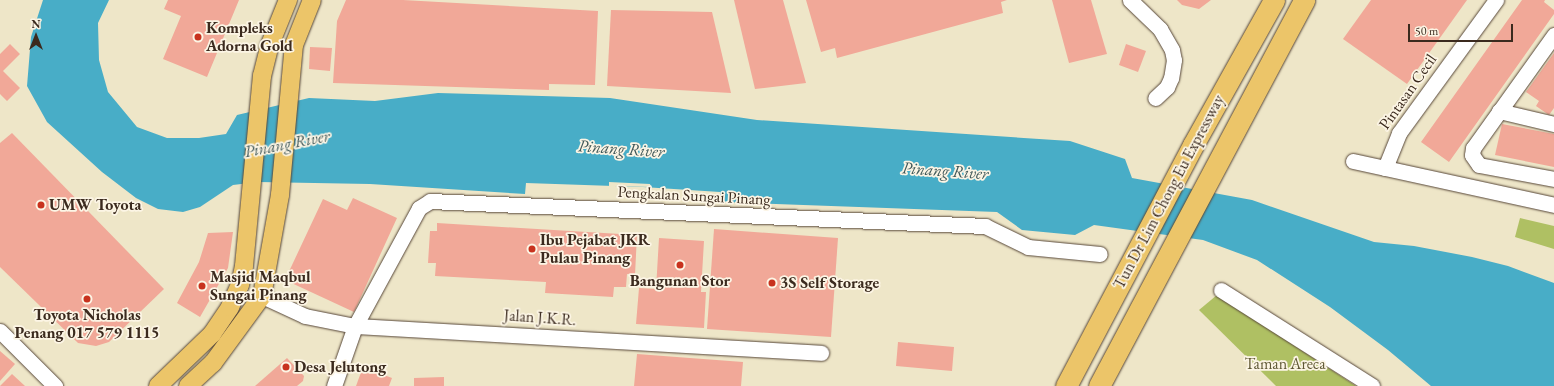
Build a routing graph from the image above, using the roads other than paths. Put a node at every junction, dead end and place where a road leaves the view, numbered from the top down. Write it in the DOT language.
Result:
graph roads {
  1 [pos="288,0"];
  2 [pos="312,0"];
  3 [pos="1130,0"];
  4 [pos="1274,0"];
  5 [pos="1304,0"];
  6 [pos="1496,0"];
  7 [pos="1554,35"];
  8 [pos="1156,98"];
  9 [pos="1499,111"];
  10 [pos="1554,124"];
  11 [pos="1353,161"];
  12 [pos="1385,168"];
  13 [pos="1554,179"];
  14 [pos="1554,205"];
  15 [pos="1100,254"];
  16 [pos="1221,290"];
  17 [pos="262,296"];
  18 [pos="355,326"];
  19 [pos="0,331"];
  20 [pos="821,353"];
  21 [pos="1069,382"];
  22 [pos="55,386"];
  23 [pos="158,386"];
  24 [pos="188,386"];
  25 [pos="334,386"];
  26 [pos="1098,386"];
  27 [pos="1372,386"];
  1 -- 23 [label="main road"];
  2 -- 17 [label="main road"];
  3 -- 8 [label="street"];
  4 -- 21 [label="highway, Tun Dr Lim Chong Eu Expressway"];
  5 -- 26 [label="highway, Tun Dr Lim Chong Eu Expressway"];
  6 -- 12 [label="street, Pintasan Cecil"];
  7 -- 9 [label="street"];
  9 -- 10 [label="street"];
  9 -- 13 [label="street"];
  11 -- 12 [label="street"];
  12 -- 14 [label="street"];
  15 -- 18 [label="street, Pengkalan Sungai Pinang"];
  16 -- 27 [label="street"];
  17 -- 18 [label="street, Jalan J.K.R."];
  17 -- 24 [label="main road"];
  18 -- 20 [label="street, Jalan J.K.R."];
  18 -- 25 [label="street, Pengkalan Sungai Pinang"];
  19 -- 22 [label="street"];
}
